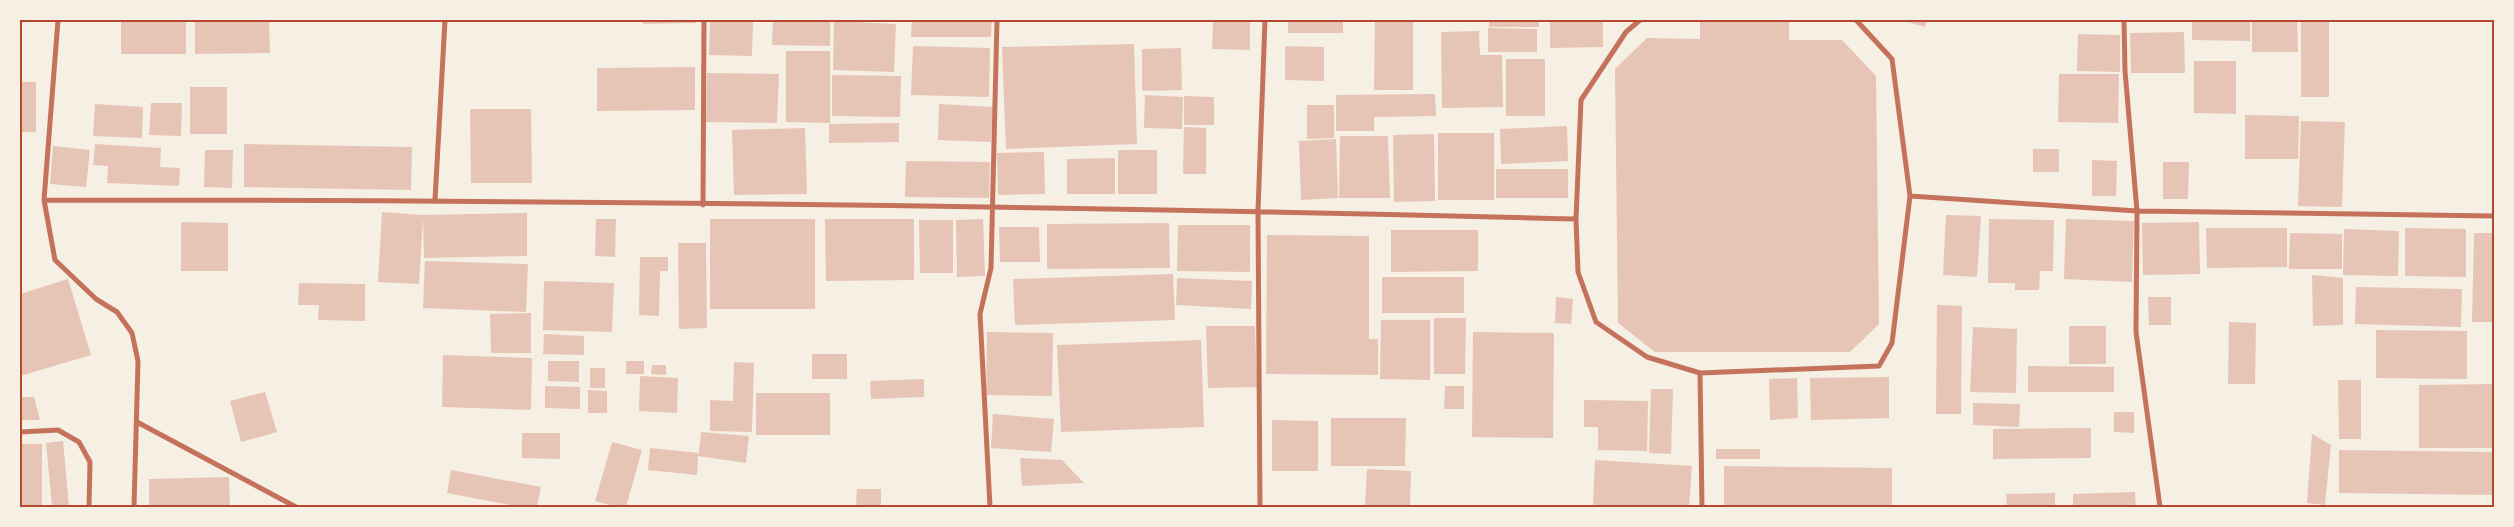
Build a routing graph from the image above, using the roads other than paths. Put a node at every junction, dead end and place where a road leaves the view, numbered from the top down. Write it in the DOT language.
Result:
graph roads {
  1 [pos="58,20"];
  2 [pos="446,20"];
  3 [pos="704,20"];
  4 [pos="997,20"];
  5 [pos="1266,20"];
  6 [pos="1640,20"];
  7 [pos="1856,20"];
  8 [pos="2124,20"];
  9 [pos="1910,196"];
  10 [pos="44,200"];
  11 [pos="435,200"];
  12 [pos="703,205"];
  13 [pos="993,208"];
  14 [pos="1258,211"];
  15 [pos="2137,211"];
  16 [pos="2494,216"];
  17 [pos="1576,219"];
  18 [pos="1700,373"];
  19 [pos="137,422"];
  20 [pos="20,432"];
  21 [pos="89,507"];
  22 [pos="134,507"];
  23 [pos="296,507"];
  24 [pos="990,507"];
  25 [pos="1260,507"];
  26 [pos="1702,507"];
  27 [pos="2160,507"];
  1 -- 10 [label="street"];
  2 -- 11 [label="street"];
  3 -- 12 [label="street"];
  4 -- 13 [label="street"];
  5 -- 14 [label="street"];
  6 -- 17 [label="street"];
  7 -- 9 [label="street"];
  8 -- 15 [label="street"];
  9 -- 15 [label="street"];
  9 -- 18 [label="street"];
  10 -- 11 [label="street"];
  10 -- 19 [label="street"];
  11 -- 12 [label="street"];
  12 -- 13 [label="street"];
  13 -- 14 [label="street"];
  13 -- 24 [label="street"];
  14 -- 17 [label="street"];
  14 -- 25 [label="street"];
  15 -- 16 [label="street"];
  15 -- 27 [label="street"];
  17 -- 18 [label="street"];
  18 -- 26 [label="street"];
  19 -- 22 [label="street"];
  19 -- 23 [label="street"];
  20 -- 21 [label="street"];
}
